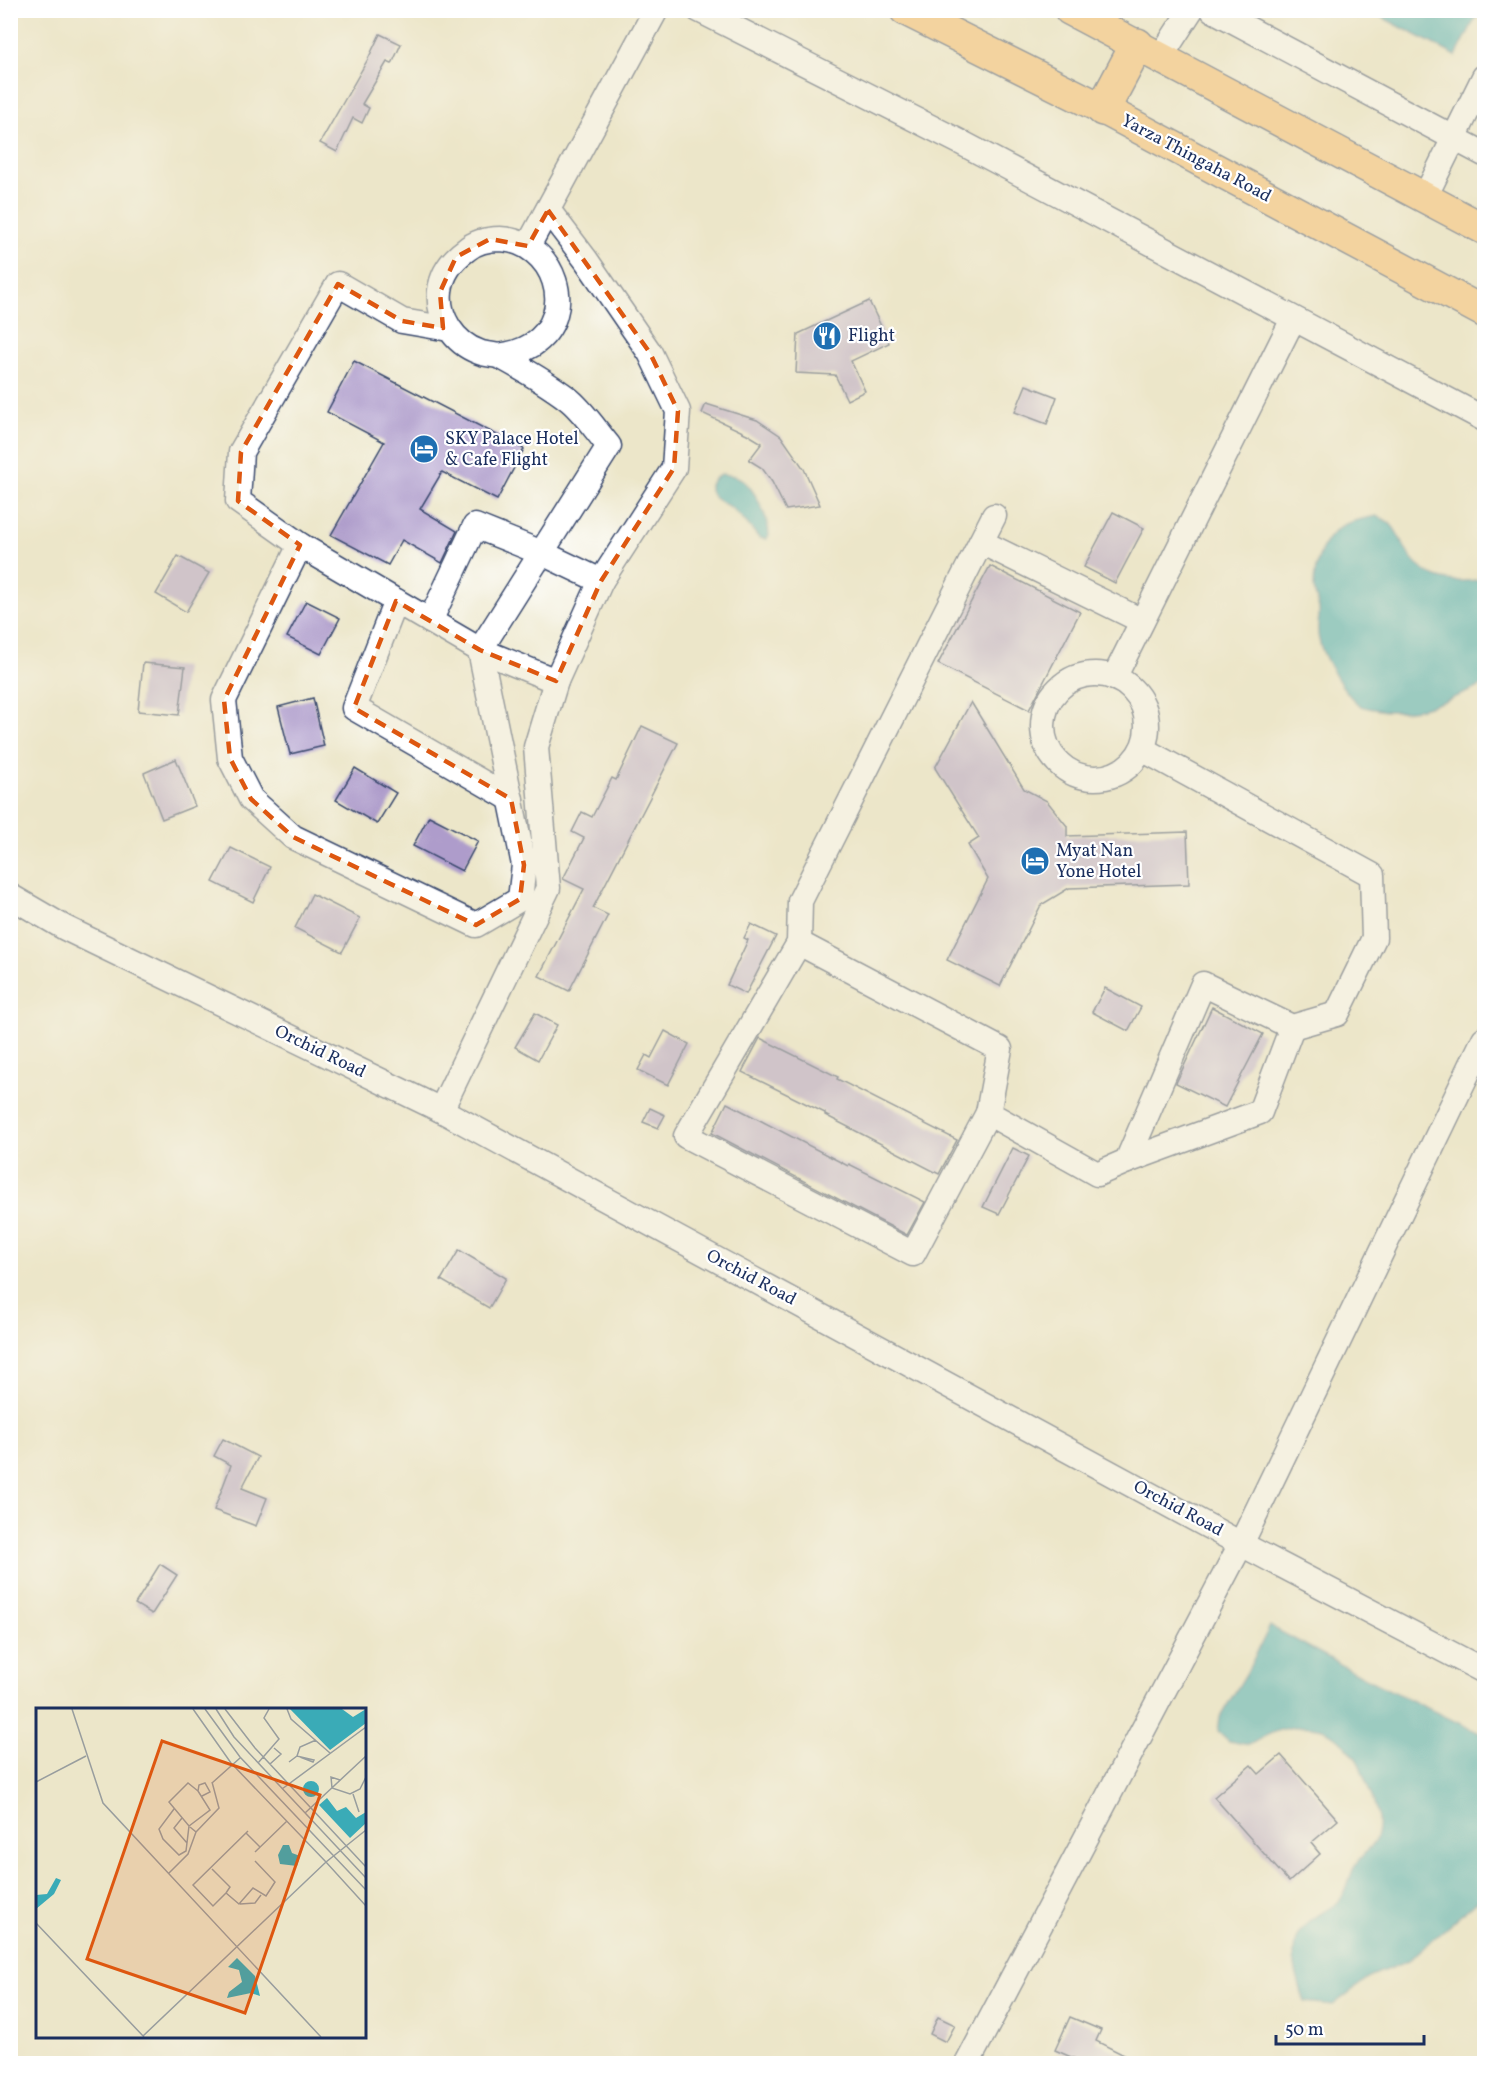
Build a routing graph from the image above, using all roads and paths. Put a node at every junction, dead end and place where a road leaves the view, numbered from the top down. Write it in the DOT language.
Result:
graph roads {
  1 [pos="656,10"];
  2 [pos="699,10"];
  3 [pos="905,10"];
  4 [pos="1070,10"];
  5 [pos="1191,10"];
  6 [pos="1213,10"];
  7 [pos="1149,51"];
  8 [pos="1485,77"];
  9 [pos="1103,110"];
  10 [pos="1453,137"];
  11 [pos="1485,154"];
  12 [pos="1425,197"];
  13 [pos="548,210"];
  14 [pos="1485,229"];
  15 [pos="528,246"];
  16 [pos="1485,312"];
  17 [pos="1293,319"];
  18 [pos="449,329"];
  19 [pos="498,356"];
  20 [pos="1485,419"];
  21 [pos="994,516"];
  22 [pos="981,542"];
  23 [pos="300,544"];
  24 [pos="542,553"];
  25 [pos="601,581"];
  26 [pos="396,601"];
  27 [pos="430,621"];
  28 [pos="1142,621"];
  29 [pos="480,650"];
  30 [pos="1114,678"];
  31 [pos="556,681"];
  32 [pos="1142,749"];
  33 [pos="511,800"];
  34 [pos="10,896"];
  35 [pos="799,943"];
  36 [pos="1292,1027"];
  37 [pos="1485,1039"];
  38 [pos="441,1110"];
  39 [pos="988,1113"];
  40 [pos="1126,1161"];
  41 [pos="1241,1544"];
  42 [pos="1485,1671"];
  43 [pos="967,2064"];
  1 -- 13 [label="street"];
  2 -- 17 [label="street"];
  3 -- 9 [label="main road, Yarza Thingaha Road"];
  4 -- 7 [label="main road"];
  5 -- 7 [label="street"];
  6 -- 10 [label="street"];
  7 -- 9 [label="highway"];
  7 -- 12 [label="main road"];
  8 -- 10 [label="street"];
  9 -- 16 [label="main road, Yarza Thingaha Road"];
  10 -- 11 [label="street"];
  10 -- 12 [label="street"];
  12 -- 14 [label="main road"];
  13 -- 15 [label="street"];
  13 -- 25 [label="street"];
  15 -- 18 [label="street"];
  15 -- 19 [label="street"];
  17 -- 20 [label="street"];
  17 -- 28 [label="street"];
  18 -- 19 [label="street"];
  18 -- 23 [label="street"];
  19 -- 24 [label="street"];
  21 -- 22 [label="street"];
  22 -- 28 [label="street"];
  22 -- 35 [label="street"];
  23 -- 26 [label="street"];
  23 -- 33 [label="street"];
  24 -- 25 [label="street"];
  24 -- 27 [label="street"];
  24 -- 29 [label="street"];
  25 -- 31 [label="street"];
  26 -- 27 [label="street"];
  26 -- 33 [label="street"];
  27 -- 29 [label="street"];
  28 -- 30 [label="street"];
  29 -- 31 [label="street"];
  29 -- 33 [label="street"];
  30 -- 32 [label="street"];
  30 -- 32 [label="street"];
  31 -- 38 [label="street"];
  32 -- 36 [label="street"];
  34 -- 38 [label="street, Orchid Road"];
  35 -- 39 [label="street"];
  35 -- 39 [label="street"];
  36 -- 40 [label="street"];
  36 -- 40 [label="street"];
  37 -- 41 [label="street"];
  38 -- 41 [label="street, Orchid Road"];
  39 -- 40 [label="street"];
  41 -- 42 [label="street, Orchid Road"];
  41 -- 43 [label="street"];
}
